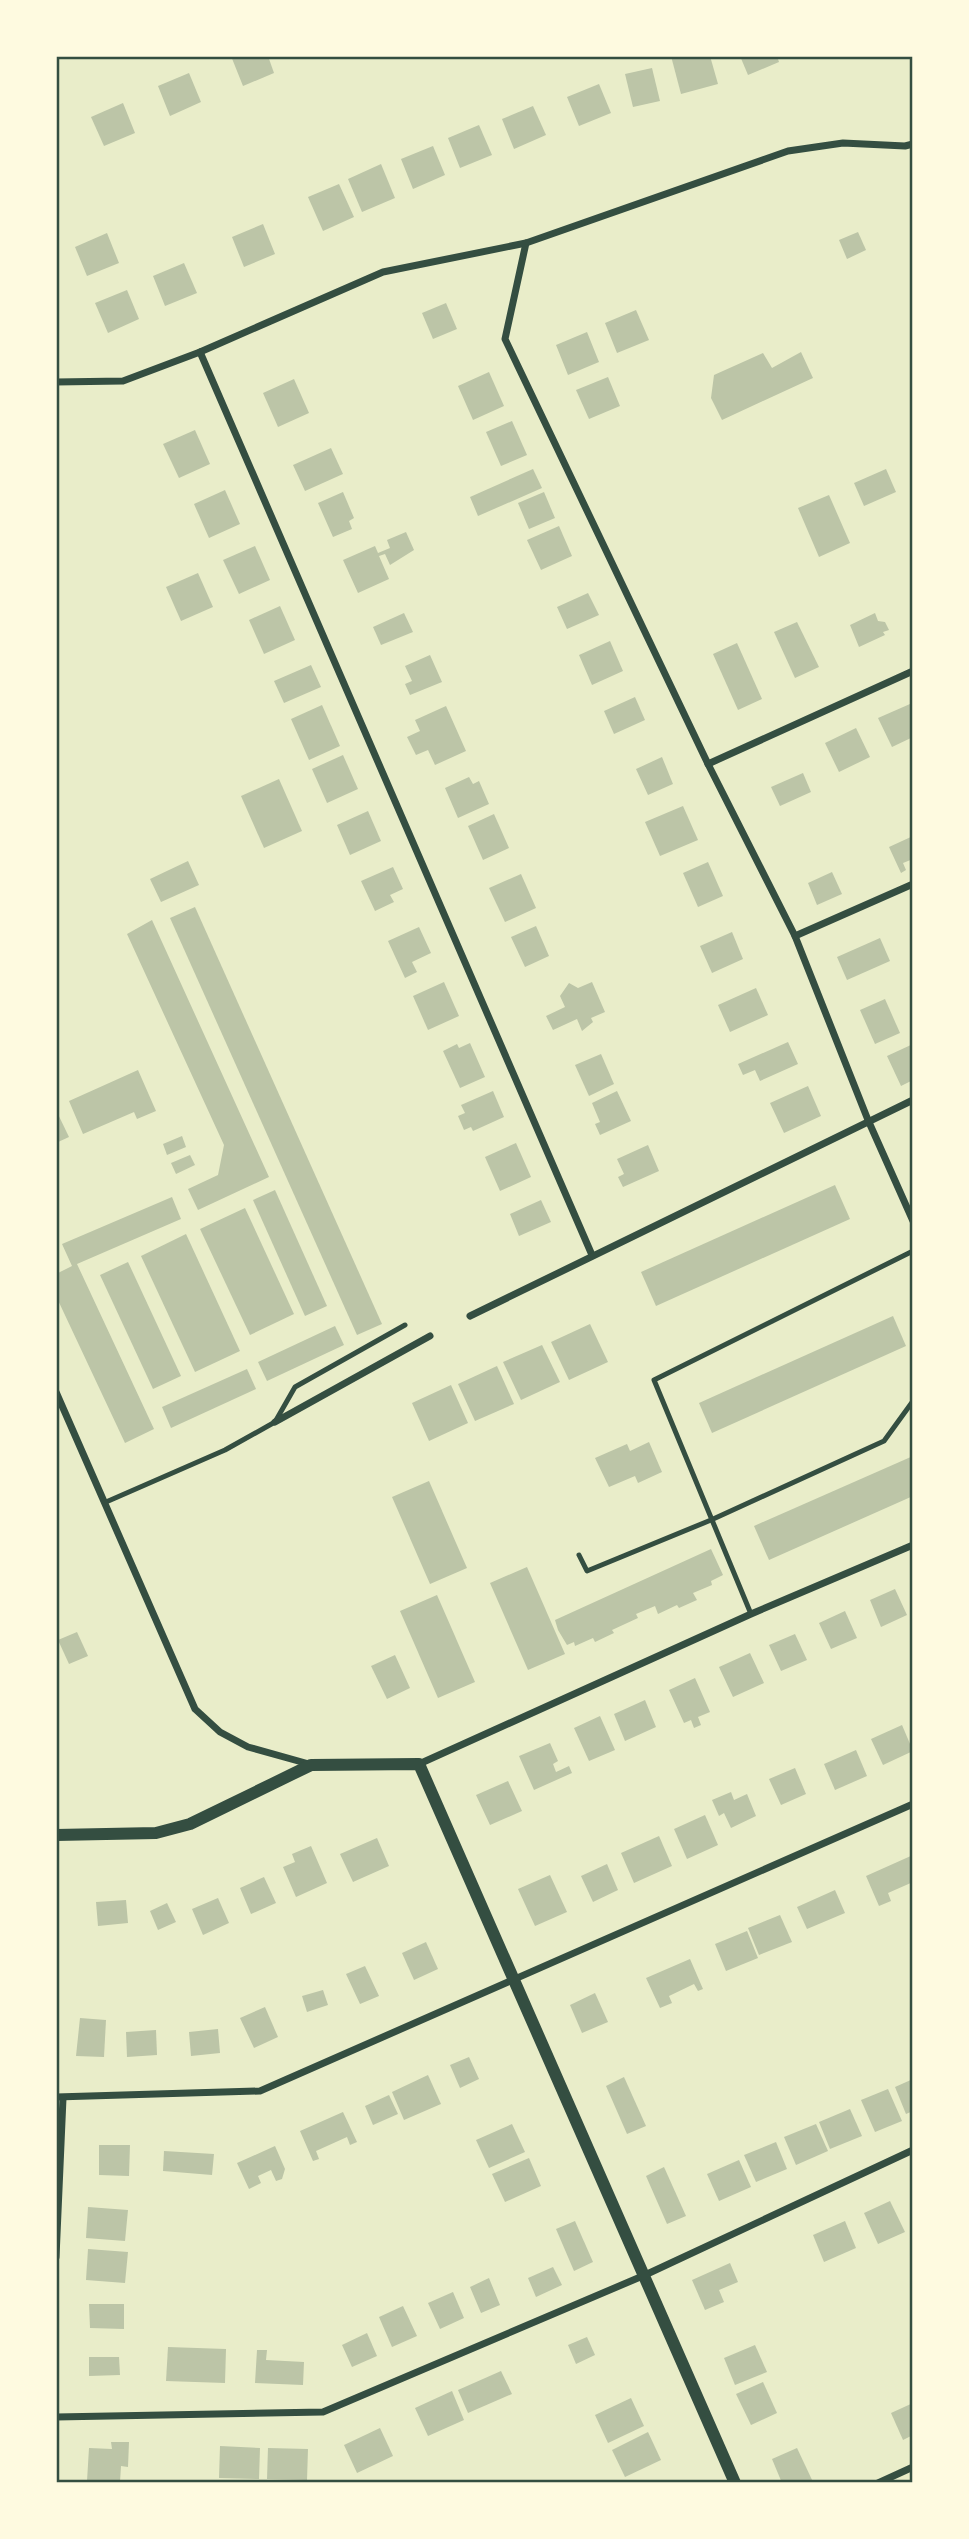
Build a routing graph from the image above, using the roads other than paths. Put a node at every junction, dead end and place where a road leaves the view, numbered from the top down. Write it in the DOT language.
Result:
graph roads {
  1 [pos="913,144"];
  2 [pos="526,243"];
  3 [pos="200,352"];
  4 [pos="56,382"];
  5 [pos="913,671"];
  6 [pos="708,764"];
  7 [pos="913,884"];
  8 [pos="795,936"];
  9 [pos="913,1100"];
  10 [pos="869,1121"];
  11 [pos="913,1221"];
  12 [pos="913,1251"];
  13 [pos="592,1255"];
  14 [pos="470,1316"];
  15 [pos="405,1325"];
  16 [pos="430,1336"];
  17 [pos="56,1392"];
  18 [pos="913,1401"];
  19 [pos="275,1423"];
  20 [pos="106,1502"];
  21 [pos="711,1520"];
  22 [pos="913,1545"];
  23 [pos="579,1555"];
  24 [pos="751,1614"];
  25 [pos="419,1764"];
  26 [pos="311,1765"];
  27 [pos="913,1804"];
  28 [pos="56,1835"];
  29 [pos="515,1980"];
  30 [pos="60,2098"];
  31 [pos="913,2150"];
  32 [pos="56,2257"];
  33 [pos="645,2275"];
  34 [pos="56,2417"];
  35 [pos="913,2467"];
  36 [pos="735,2483"];
  37 [pos="878,2483"];
  1 -- 2 [label="street"];
  2 -- 3 [label="street"];
  2 -- 6 [label="street"];
  3 -- 4 [label="street"];
  3 -- 13 [label="street"];
  5 -- 6 [label="street"];
  6 -- 8 [label="street"];
  7 -- 8 [label="street"];
  8 -- 10 [label="street"];
  9 -- 10 [label="street"];
  10 -- 11 [label="street"];
  10 -- 13 [label="street"];
  12 -- 21 [label="lane"];
  13 -- 14 [label="street"];
  15 -- 19 [label="lane"];
  16 -- 19 [label="street"];
  17 -- 20 [label="street"];
  18 -- 21 [label="lane"];
  19 -- 20 [label="lane"];
  20 -- 26 [label="street"];
  21 -- 23 [label="lane"];
  21 -- 24 [label="lane"];
  22 -- 24 [label="street"];
  24 -- 25 [label="street"];
  25 -- 26 [label="street"];
  25 -- 29 [label="street"];
  26 -- 28 [label="street"];
  27 -- 29 [label="street"];
  29 -- 30 [label="street"];
  29 -- 33 [label="street"];
  30 -- 32 [label="street"];
  31 -- 33 [label="street"];
  33 -- 34 [label="street"];
  33 -- 36 [label="street"];
  35 -- 37 [label="street"];
}
